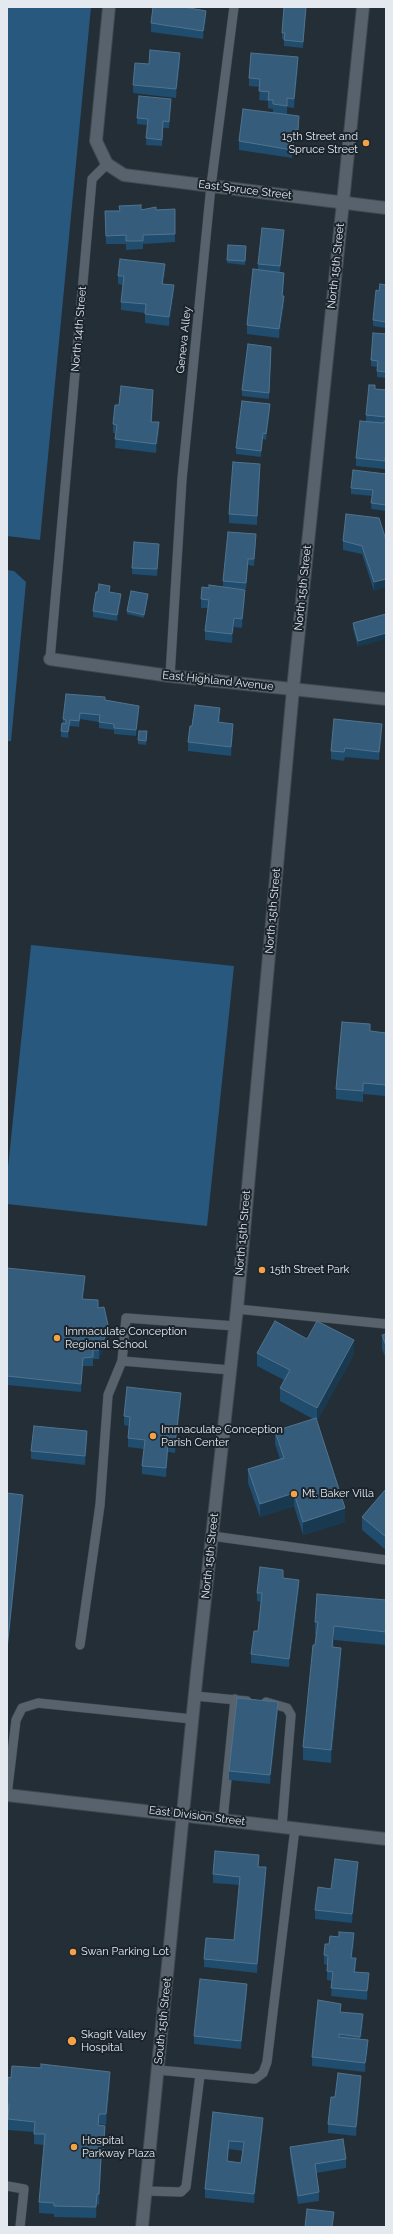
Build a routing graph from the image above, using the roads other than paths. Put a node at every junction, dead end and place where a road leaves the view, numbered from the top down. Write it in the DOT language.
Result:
graph roads {
  1 [pos="109,7"];
  2 [pos="234,7"];
  3 [pos="363,7"];
  4 [pos="106,164"];
  5 [pos="211,186"];
  6 [pos="342,203"];
  7 [pos="386,208"];
  8 [pos="50,659"];
  9 [pos="170,676"];
  10 [pos="293,689"];
  11 [pos="386,699"];
  12 [pos="237,1309"];
  13 [pos="386,1324"];
  14 [pos="235,1326"];
  15 [pos="122,1361"];
  16 [pos="230,1370"];
  17 [pos="212,1536"];
  18 [pos="386,1560"];
  19 [pos="80,1645"];
  20 [pos="195,1696"];
  21 [pos="235,1699"];
  22 [pos="192,1719"];
  23 [pos="7,1795"];
  24 [pos="183,1814"];
  25 [pos="223,1819"];
  26 [pos="282,1826"];
  27 [pos="295,1828"];
  28 [pos="386,1839"];
  29 [pos="158,2070"];
  30 [pos="200,2075"];
  31 [pos="7,2186"];
  32 [pos="146,2191"];
  33 [pos="20,2227"];
  34 [pos="142,2227"];
  1 -- 4 [label="street"];
  2 -- 5 [label="lane, Geneva Alley"];
  3 -- 6 [label="street, North 15th Street"];
  4 -- 5 [label="street, East Spruce Street"];
  4 -- 8 [label="lane, North 14th Street"];
  5 -- 6 [label="street, East Spruce Street"];
  5 -- 9 [label="lane, Geneva Alley"];
  6 -- 7 [label="street, East Spruce Street"];
  6 -- 10 [label="street, North 15th Street"];
  8 -- 9 [label="street, East Highland Avenue"];
  9 -- 10 [label="street, East Highland Avenue"];
  10 -- 11 [label="street, East Highland Avenue"];
  10 -- 12 [label="street, North 15th Street"];
  12 -- 13 [label="lane"];
  12 -- 14 [label="street, North 15th Street"];
  14 -- 15 [label="lane"];
  14 -- 16 [label="street, North 15th Street"];
  15 -- 16 [label="lane"];
  15 -- 19 [label="lane"];
  16 -- 17 [label="street, North 15th Street"];
  17 -- 18 [label="lane"];
  17 -- 20 [label="street, North 15th Street"];
  20 -- 21 [label="lane"];
  20 -- 22 [label="street, North 15th Street"];
  21 -- 25 [label="lane"];
  21 -- 26 [label="lane"];
  22 -- 23 [label="lane"];
  22 -- 24 [label="street, North 15th Street"];
  23 -- 24 [label="street, East Division Street"];
  24 -- 25 [label="street, East Division Street"];
  24 -- 29 [label="street, South 15th Street"];
  25 -- 26 [label="street, East Division Street"];
  26 -- 27 [label="street, East Division Street"];
  27 -- 28 [label="street, East Division Street"];
  27 -- 30 [label="lane"];
  29 -- 30 [label="lane"];
  29 -- 32 [label="street, South 15th Street"];
  30 -- 32 [label="lane"];
  31 -- 33 [label="lane"];
  32 -- 34 [label="street, South 15th Street"];
}
